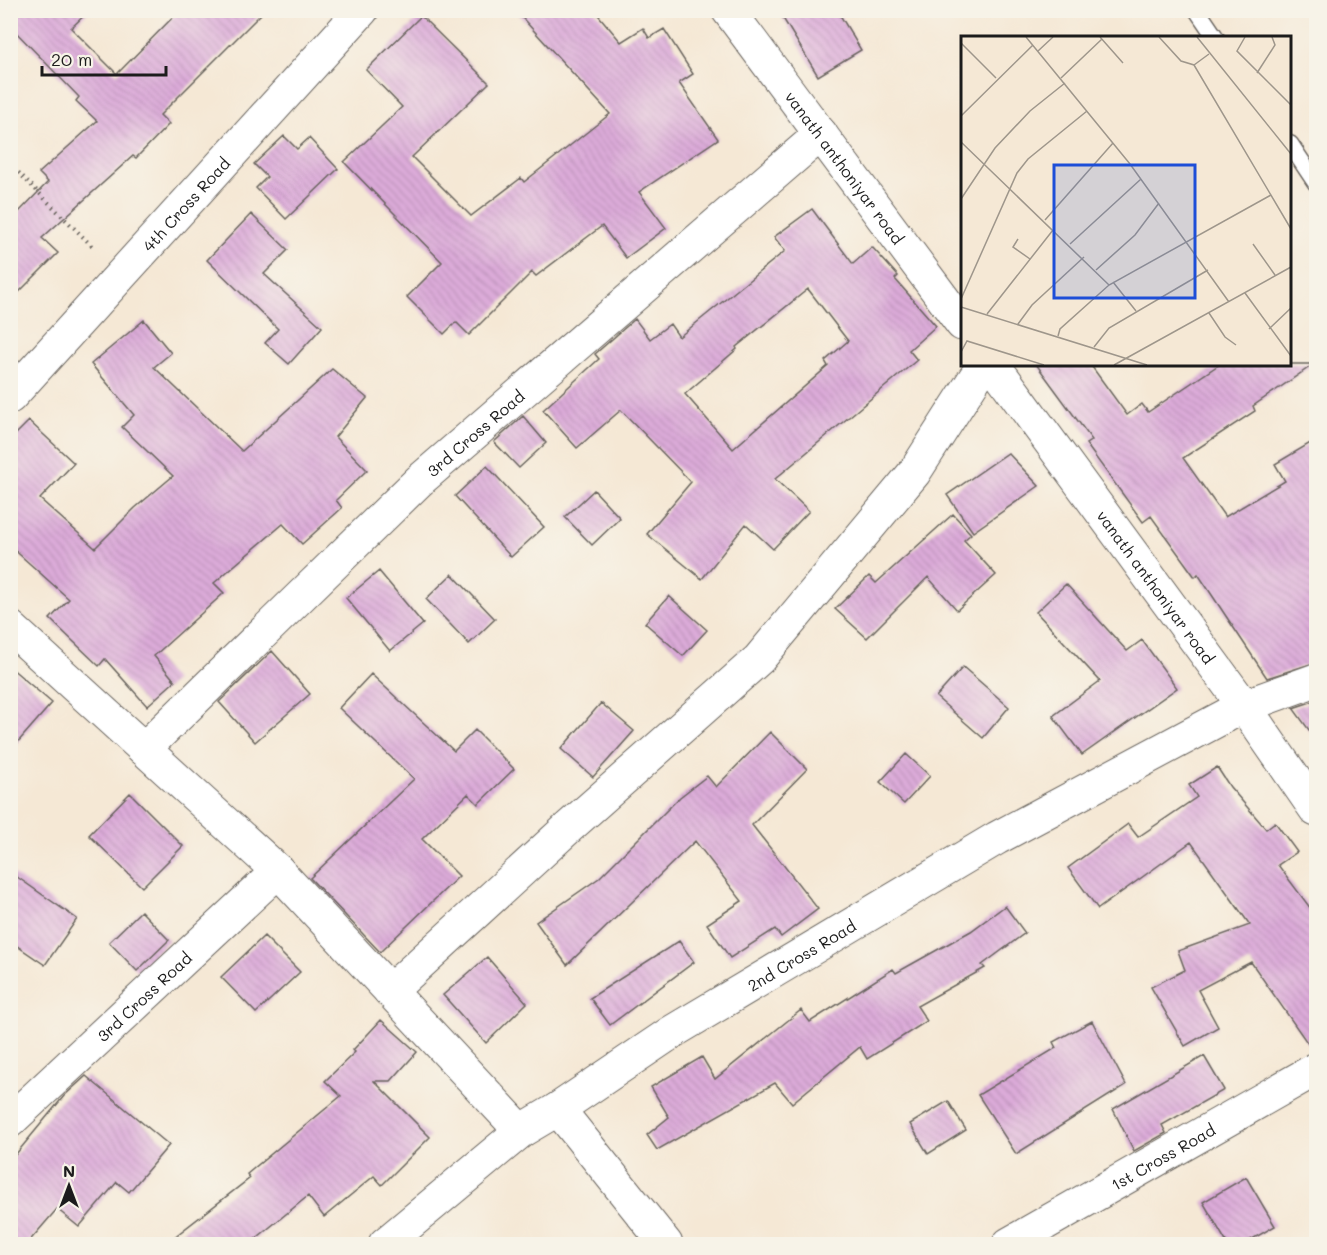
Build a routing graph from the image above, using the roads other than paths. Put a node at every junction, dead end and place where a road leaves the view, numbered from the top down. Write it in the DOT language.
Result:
graph roads {
  1 [pos="362,10"];
  2 [pos="728,10"];
  3 [pos="1197,10"];
  4 [pos="1215,36"];
  5 [pos="821,134"];
  6 [pos="1291,145"];
  7 [pos="1317,183"];
  8 [pos="961,321"];
  9 [pos="983,366"];
  10 [pos="994,366"];
  11 [pos="10,397"];
  12 [pos="10,627"];
  13 [pos="1317,680"];
  14 [pos="1244,706"];
  15 [pos="144,749"];
  16 [pos="1317,810"];
  17 [pos="278,871"];
  18 [pos="390,991"];
  19 [pos="1317,1069"];
  20 [pos="558,1109"];
  21 [pos="10,1121"];
  22 [pos="521,1131"];
  23 [pos="385,1245"];
  24 [pos="666,1245"];
  25 [pos="1009,1245"];
  1 -- 11 [label="street, 4th Cross Road"];
  2 -- 5 [label="street, vanath anthoniyar road"];
  3 -- 4 [label="lane"];
  5 -- 8 [label="street, vanath anthoniyar road"];
  5 -- 15 [label="street, 3rd Cross Road"];
  6 -- 7 [label="lane"];
  9 -- 18 [label="street"];
  10 -- 14 [label="street, vanath anthoniyar road"];
  12 -- 15 [label="street"];
  13 -- 14 [label="street, 2nd Cross Road"];
  14 -- 16 [label="street, vanath anthoniyar road"];
  14 -- 20 [label="street, 2nd Cross Road"];
  15 -- 17 [label="street"];
  17 -- 18 [label="street"];
  17 -- 21 [label="street, 3rd Cross Road"];
  18 -- 22 [label="street"];
  19 -- 25 [label="street, 1st Cross Road"];
  20 -- 22 [label="street, 2nd Cross Road"];
  20 -- 24 [label="street"];
  22 -- 23 [label="street, 2nd Cross Road"];
}
